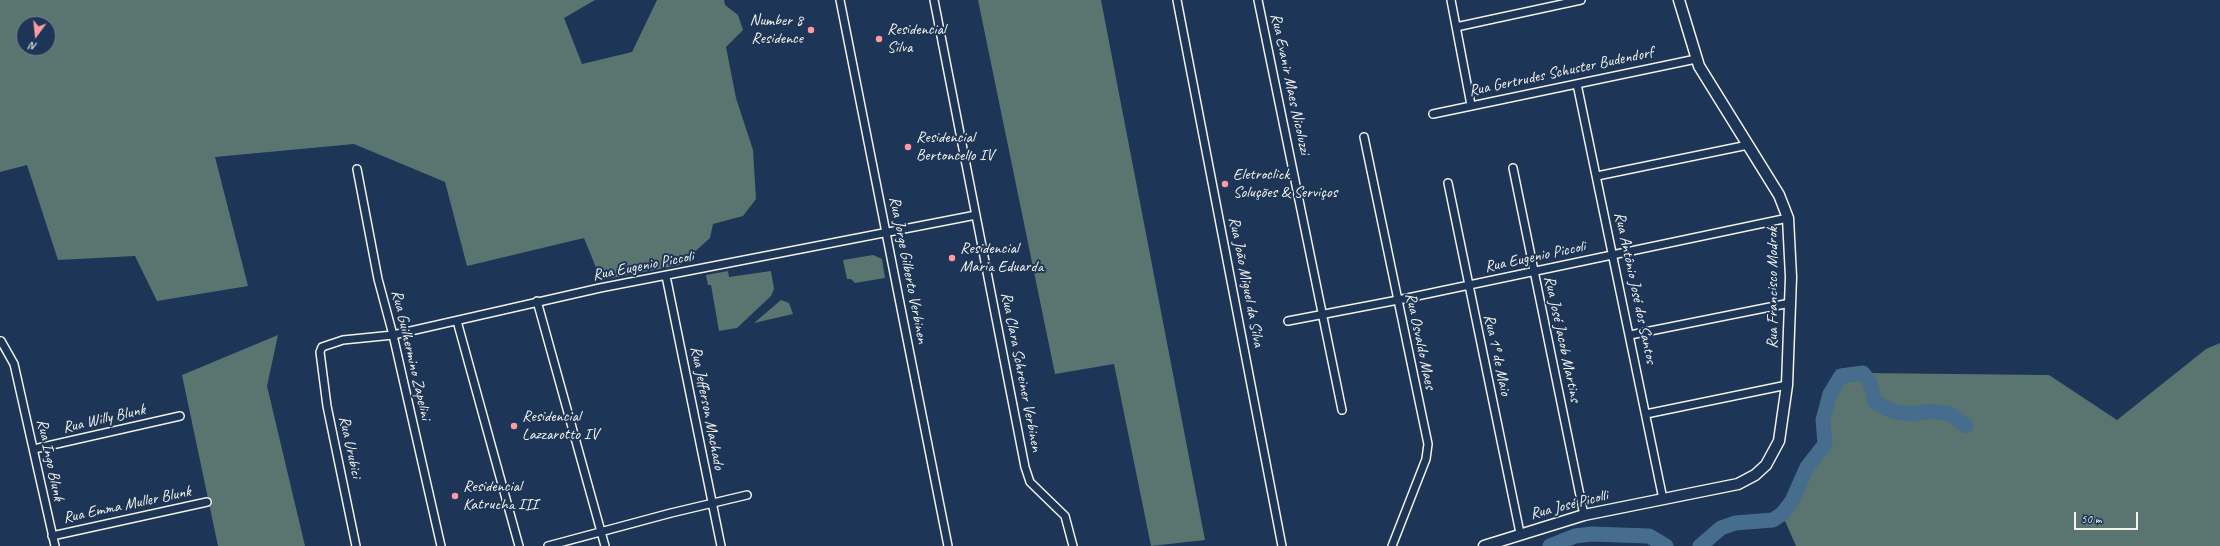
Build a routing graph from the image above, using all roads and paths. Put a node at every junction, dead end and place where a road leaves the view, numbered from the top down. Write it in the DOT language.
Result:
graph roads {
  1 [pos="840,0"];
  2 [pos="934,0"];
  3 [pos="1177,0"];
  4 [pos="1258,0"];
  5 [pos="1451,0"];
  6 [pos="1581,0"];
  7 [pos="1678,0"];
  8 [pos="1456,27"];
  9 [pos="1696,59"];
  10 [pos="1577,84"];
  11 [pos="1471,105"];
  12 [pos="1433,114"];
  13 [pos="1364,137"];
  14 [pos="1748,145"];
  15 [pos="1513,168"];
  16 [pos="357,169"];
  17 [pos="1597,176"];
  18 [pos="1448,183"];
  19 [pos="976,215"];
  20 [pos="1788,218"];
  21 [pos="886,232"];
  22 [pos="1614,255"];
  23 [pos="1533,272"];
  24 [pos="666,276"];
  25 [pos="1468,285"];
  26 [pos="1398,300"];
  27 [pos="537,301"];
  28 [pos="1790,303"];
  29 [pos="1323,315"];
  30 [pos="457,321"];
  31 [pos="1288,321"];
  32 [pos="393,335"];
  33 [pos="1630,335"];
  34 [pos="0,341"];
  35 [pos="320,352"];
  36 [pos="1787,385"];
  37 [pos="1342,410"];
  38 [pos="1646,414"];
  39 [pos="180,416"];
  40 [pos="34,449"];
  41 [pos="747,495"];
  42 [pos="1663,498"];
  43 [pos="207,502"];
  44 [pos="712,503"];
  45 [pos="1584,515"];
  46 [pos="601,532"];
  47 [pos="1520,533"];
  48 [pos="52,536"];
  49 [pos="55,546"];
  50 [pos="356,546"];
  51 [pos="441,546"];
  52 [pos="519,546"];
  53 [pos="548,546"];
  54 [pos="605,546"];
  55 [pos="721,546"];
  56 [pos="948,546"];
  57 [pos="1073,546"];
  58 [pos="1282,546"];
  59 [pos="1392,546"];
  60 [pos="1484,546"];
  1 -- 21 [label="street, Rua Jorge Gilberto Verbinen"];
  2 -- 19 [label="street, Rua Clara Schreiner Verbinen"];
  3 -- 58 [label="street, Rua João Miguel da Silva"];
  4 -- 29 [label="street, Rua Evanir Maes Nicoluzzi"];
  5 -- 8 [label="street"];
  6 -- 8 [label="street"];
  7 -- 9 [label="street, Rua Francisco Modrok"];
  8 -- 11 [label="street"];
  9 -- 10 [label="street, Rua Gertrudes Schuster Budendorf"];
  9 -- 14 [label="street, Rua Francisco Modrok"];
  10 -- 11 [label="street, Rua Gertrudes Schuster Budendorf"];
  10 -- 17 [label="street, Rua Antônio José dos Santos"];
  11 -- 12 [label="street, Rua Gertrudes Schuster Budendorf"];
  13 -- 26 [label="street, Rua Osvaldo Maes"];
  14 -- 17 [label="street"];
  14 -- 20 [label="street, Rua Francisco Modrok"];
  15 -- 23 [label="street, Rua José Jacob Martins"];
  16 -- 32 [label="street, Rua Guilhermino Zapelini"];
  17 -- 22 [label="street, Rua Antônio José dos Santos"];
  18 -- 25 [label="street, Rua 1º de Maio"];
  19 -- 21 [label="street, Rua Eugenio Piccoli"];
  19 -- 57 [label="street, Rua Clara Schreiner Verbinen"];
  20 -- 22 [label="street, Rua Eugenio Piccoli"];
  20 -- 28 [label="street, Rua Francisco Modrok"];
  21 -- 24 [label="street, Rua Eugenio Piccoli"];
  21 -- 56 [label="street, Rua Jorge Gilberto Verbinen"];
  22 -- 23 [label="street, Rua Eugenio Piccoli"];
  22 -- 33 [label="street, Rua Antônio José dos Santos"];
  23 -- 25 [label="street, Rua Eugenio Piccoli"];
  23 -- 45 [label="street, Rua José Jacob Martins"];
  24 -- 27 [label="street, Rua Eugenio Piccoli"];
  24 -- 44 [label="street, Rua Jefferson Machado"];
  25 -- 26 [label="street, Rua Eugenio Piccoli"];
  25 -- 47 [label="street, Rua 1º de Maio"];
  26 -- 29 [label="street, Rua Eugenio Piccoli"];
  26 -- 59 [label="street, Rua Osvaldo Maes"];
  27 -- 30 [label="street, Rua Eugenio Piccoli"];
  27 -- 46 [label="street"];
  28 -- 33 [label="street"];
  28 -- 36 [label="street, Rua Francisco Modrok"];
  29 -- 31 [label="street, Rua Eugenio Piccoli"];
  29 -- 37 [label="street, Rua Evanir Maes Nicoluzzi"];
  30 -- 32 [label="street, Rua Eugenio Piccoli"];
  30 -- 52 [label="street"];
  32 -- 35 [label="street, Rua Eugenio Piccoli"];
  32 -- 51 [label="street, Rua Guilhermino Zapelini"];
  33 -- 38 [label="street, Rua Antônio José dos Santos"];
  34 -- 40 [label="street, Rua Ingo Blunk"];
  35 -- 50 [label="street, Rua Urubici"];
  36 -- 38 [label="street"];
  36 -- 42 [label="street, Rua Francisco Modrok"];
  38 -- 42 [label="street, Rua Antônio José dos Santos"];
  39 -- 40 [label="street, Rua Willy Blunk"];
  40 -- 48 [label="street, Rua Ingo Blunk"];
  41 -- 44 [label="street"];
  42 -- 45 [label="street, Rua José Picolli"];
  43 -- 48 [label="street, Rua Emma Muller Blunk"];
  44 -- 46 [label="street"];
  44 -- 55 [label="street, Rua Jefferson Machado"];
  45 -- 47 [label="street, Rua José Picolli"];
  46 -- 53 [label="street"];
  46 -- 54 [label="street"];
  47 -- 60 [label="street, Rua José Picolli"];
  48 -- 49 [label="street, Rua Ingo Blunk"];
}
